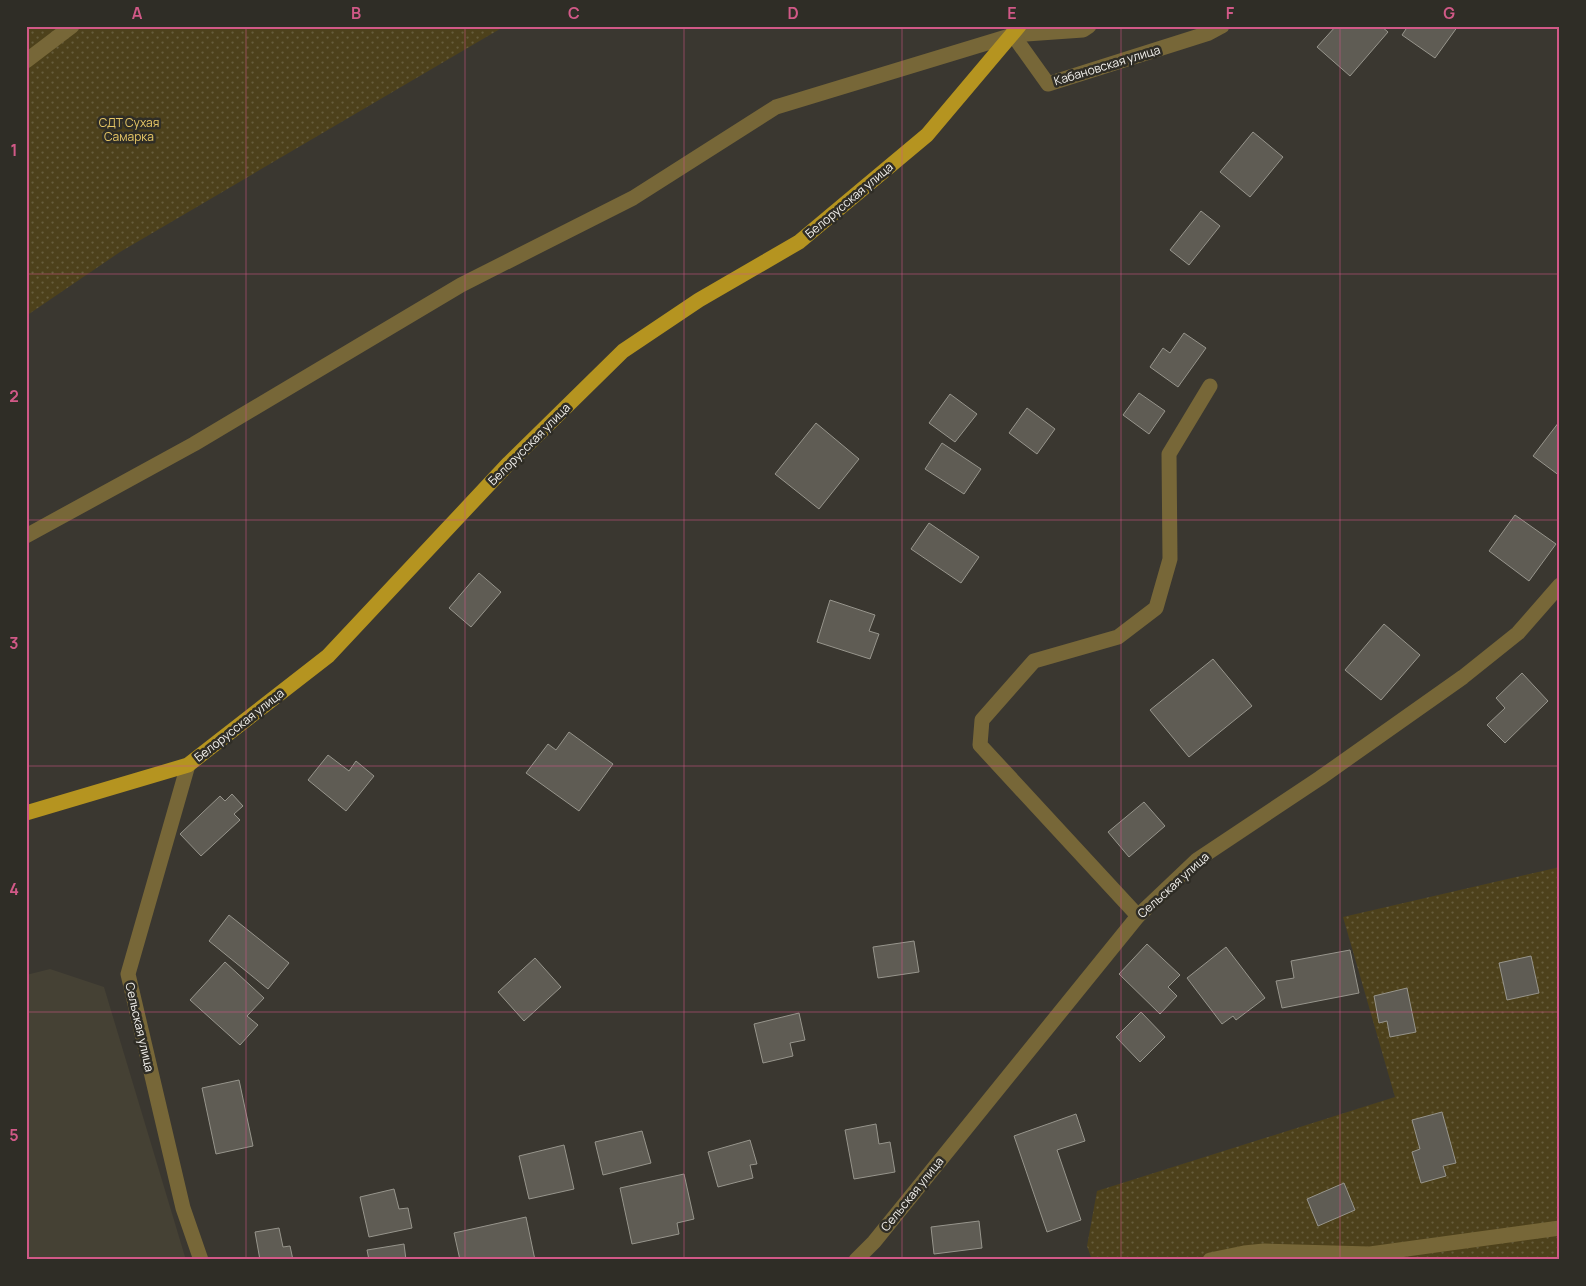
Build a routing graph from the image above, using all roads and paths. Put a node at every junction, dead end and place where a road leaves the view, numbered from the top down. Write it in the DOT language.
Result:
graph roads {
  1 [pos="72,26"];
  2 [pos="1089,26"];
  3 [pos="1222,26"];
  4 [pos="1016,30"];
  5 [pos="26,61"];
  6 [pos="1210,386"];
  7 [pos="26,536"];
  8 [pos="1560,585"];
  9 [pos="188,765"];
  10 [pos="26,813"];
  11 [pos="1138,916"];
  12 [pos="1560,1228"];
  13 [pos="201,1260"];
  14 [pos="856,1260"];
  15 [pos="1210,1260"];
  1 -- 5 [label="street"];
  2 -- 4 [label="street"];
  3 -- 4 [label="street, Кабановская улица"];
  4 -- 7 [label="street"];
  4 -- 9 [label="main road, Белорусская улица"];
  6 -- 11 [label="street"];
  8 -- 11 [label="street, Сельская улица"];
  9 -- 10 [label="main road, Белорусская улица"];
  9 -- 13 [label="street, Сельская улица"];
  11 -- 14 [label="street, Сельская улица"];
  12 -- 15 [label="street"];
}
